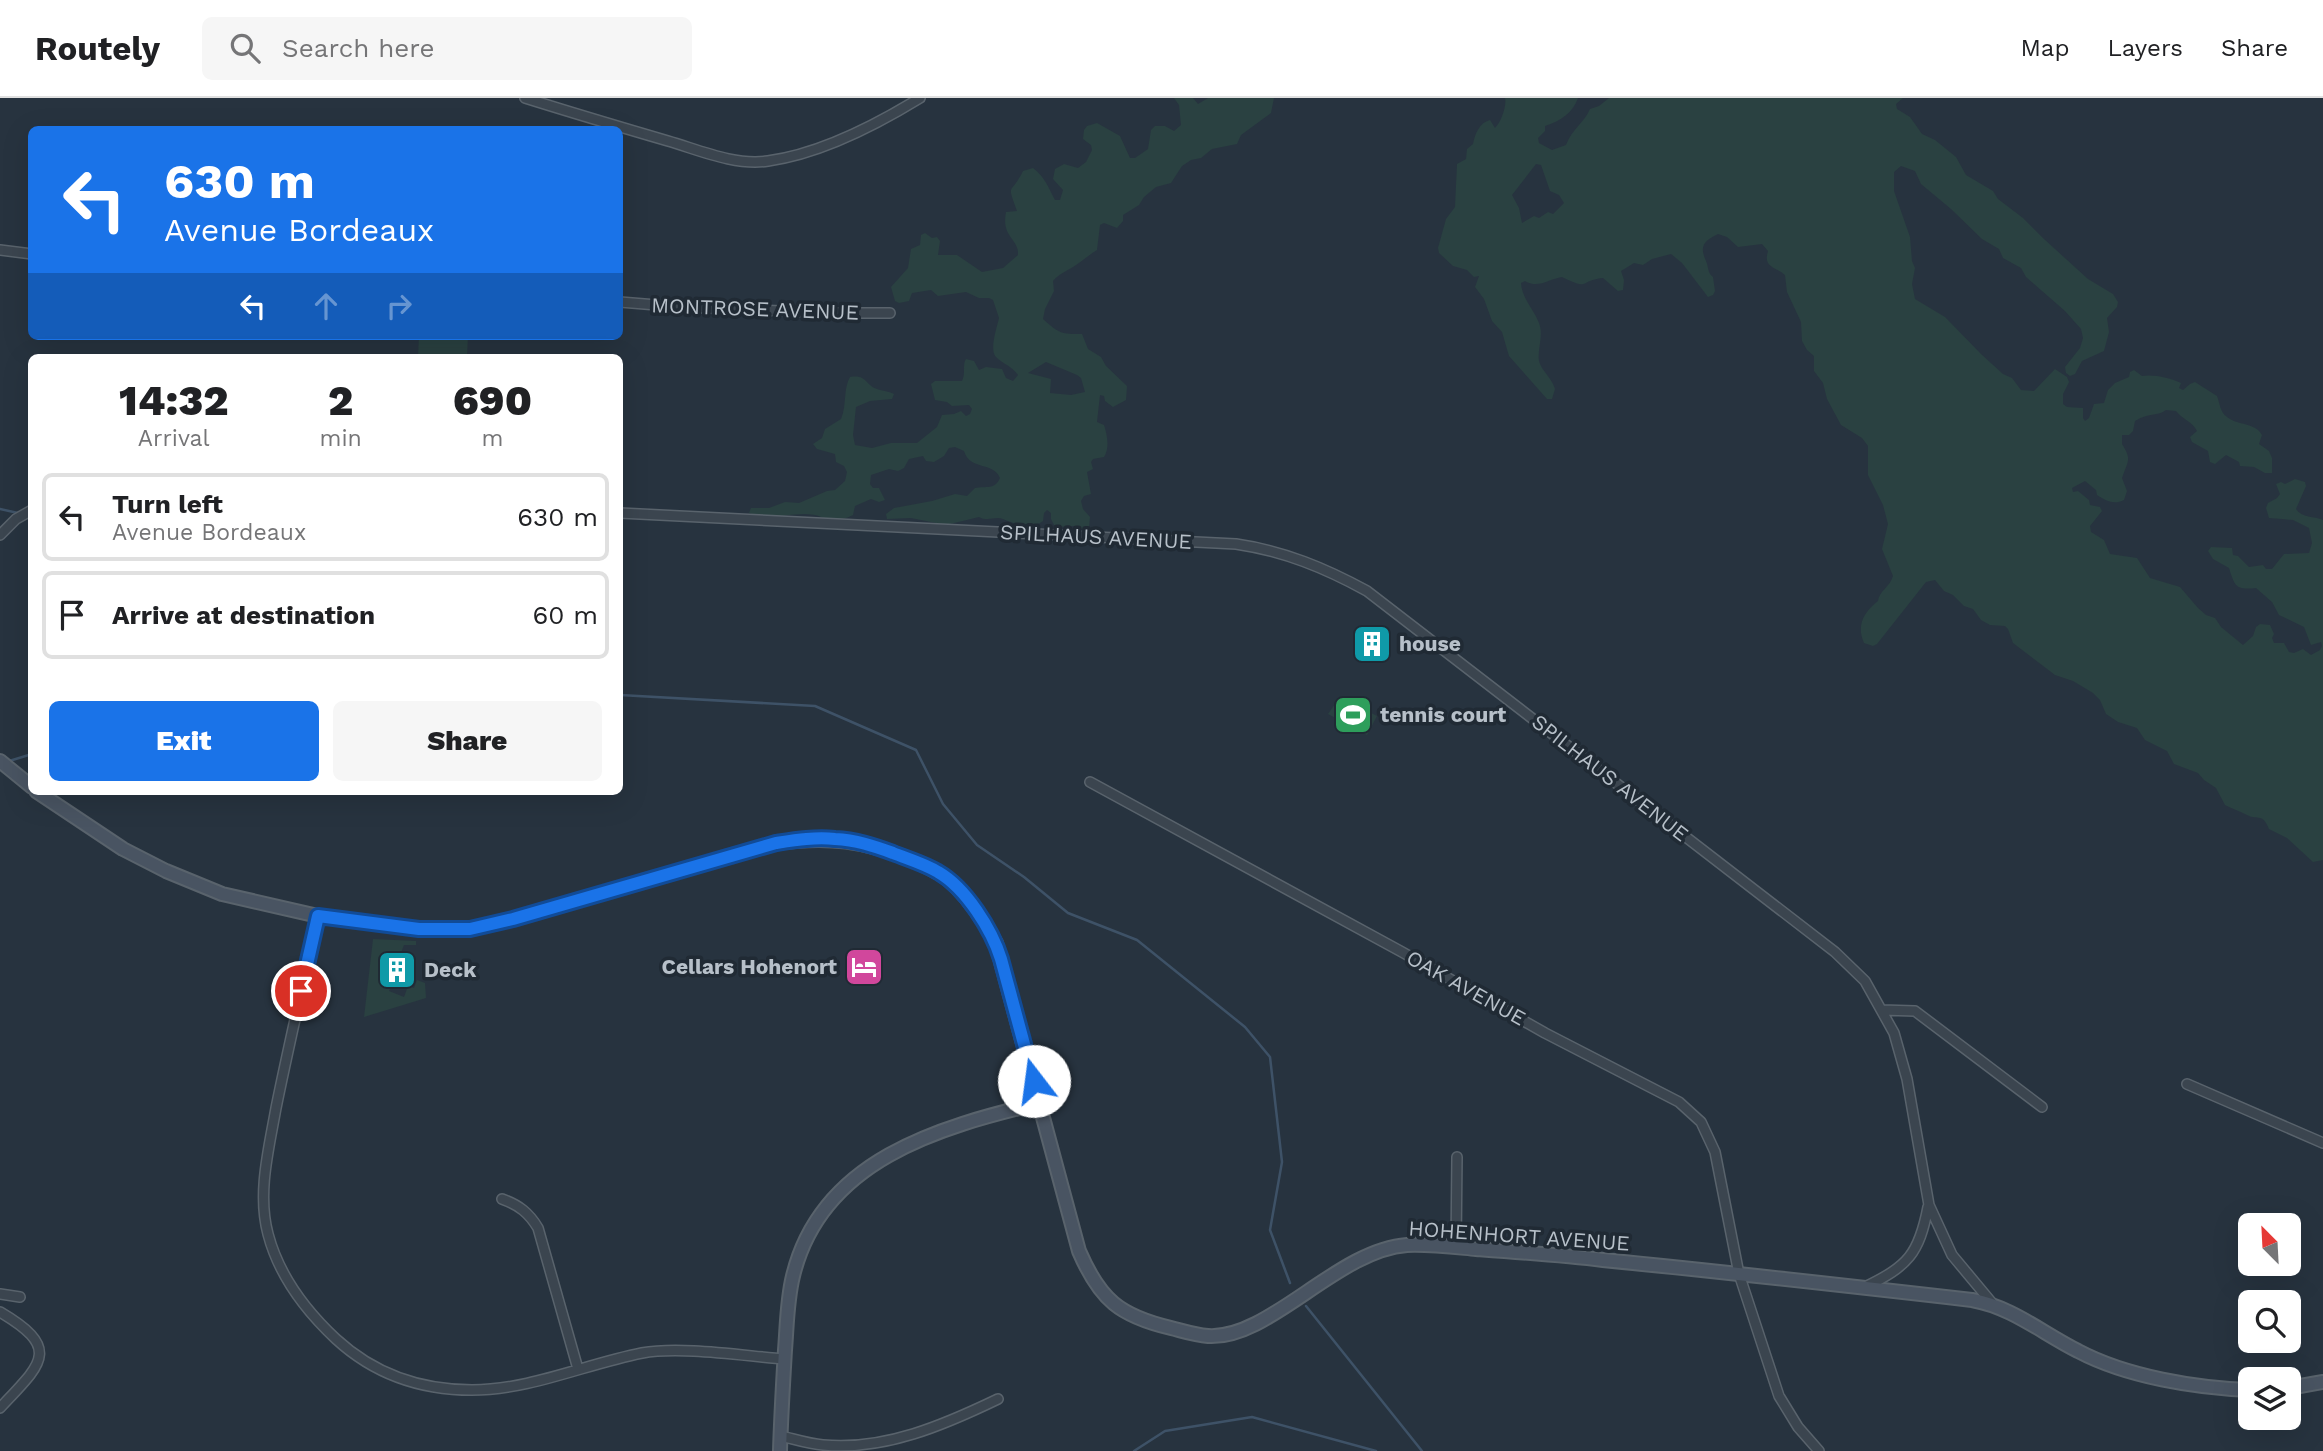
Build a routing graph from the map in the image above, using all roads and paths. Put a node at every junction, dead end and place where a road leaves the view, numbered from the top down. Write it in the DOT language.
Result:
graph roads {
  1 [pos="525,98"];
  2 [pos="920,98"];
  3 [pos="605,126"];
  4 [pos="623,131"];
  5 [pos="0,250"];
  6 [pos="28,254"];
  7 [pos="623,302"];
  8 [pos="890,313"];
  9 [pos="28,512"];
  10 [pos="623,513"];
  11 [pos="0,535"];
  12 [pos="3,764"];
  13 [pos="1090,782"];
  14 [pos="28,784"];
  15 [pos="42,795"];
  16 [pos="318,916"];
  17 [pos="1882,1010"];
  18 [pos="2187,1084"];
  19 [pos="1040,1103"];
  20 [pos="2042,1107"];
  21 [pos="2323,1143"];
  22 [pos="1457,1157"];
  23 [pos="502,1199"];
  24 [pos="1929,1205"];
  25 [pos="1456,1248"];
  26 [pos="1739,1274"];
  27 [pos="1863,1288"];
  28 [pos="0,1294"];
  29 [pos="19,1297"];
  30 [pos="1992,1303"];
  31 [pos="0,1312"];
  32 [pos="785,1359"];
  33 [pos="578,1369"];
  34 [pos="2323,1382"];
  35 [pos="2301,1386"];
  36 [pos="2238,1389"];
  37 [pos="998,1399"];
  38 [pos="0,1408"];
  39 [pos="780,1436"];
  40 [pos="780,1451"];
  41 [pos="1819,1451"];
  1 -- 3 [label="street"];
  2 -- 4 [label="street"];
  5 -- 6 [label="street"];
  7 -- 8 [label="street, MONTROSE AVENUE"];
  9 -- 11 [label="street"];
  10 -- 17 [label="street, SPILHAUS AVENUE"];
  12 -- 14 [label="street"];
  13 -- 26 [label="street, OAK AVENUE"];
  15 -- 16 [label="street, HOHENHORT AVENUE"];
  16 -- 19 [label="street, HOHENHORT AVENUE"];
  16 -- 33 [label="street"];
  17 -- 20 [label="street"];
  17 -- 24 [label="street, SPILHAUS AVENUE"];
  18 -- 21 [label="street"];
  19 -- 25 [label="street, HOHENHORT AVENUE"];
  19 -- 32 [label="street"];
  22 -- 25 [label="street"];
  23 -- 33 [label="street"];
  24 -- 27 [label="street, SPILHAUS AVENUE"];
  24 -- 30 [label="street, SPILHAUS AVENUE"];
  25 -- 26 [label="street, HOHENHORT AVENUE"];
  26 -- 27 [label="street, HOHENHORT AVENUE"];
  26 -- 41 [label="street, OAK AVENUE"];
  27 -- 30 [label="street, HOHENHORT AVENUE"];
  28 -- 29 [label="street"];
  30 -- 36 [label="street"];
  31 -- 38 [label="street"];
  32 -- 33 [label="street"];
  32 -- 39 [label="street"];
  34 -- 35 [label="street"];
  37 -- 39 [label="street"];
  39 -- 40 [label="street"];
}
